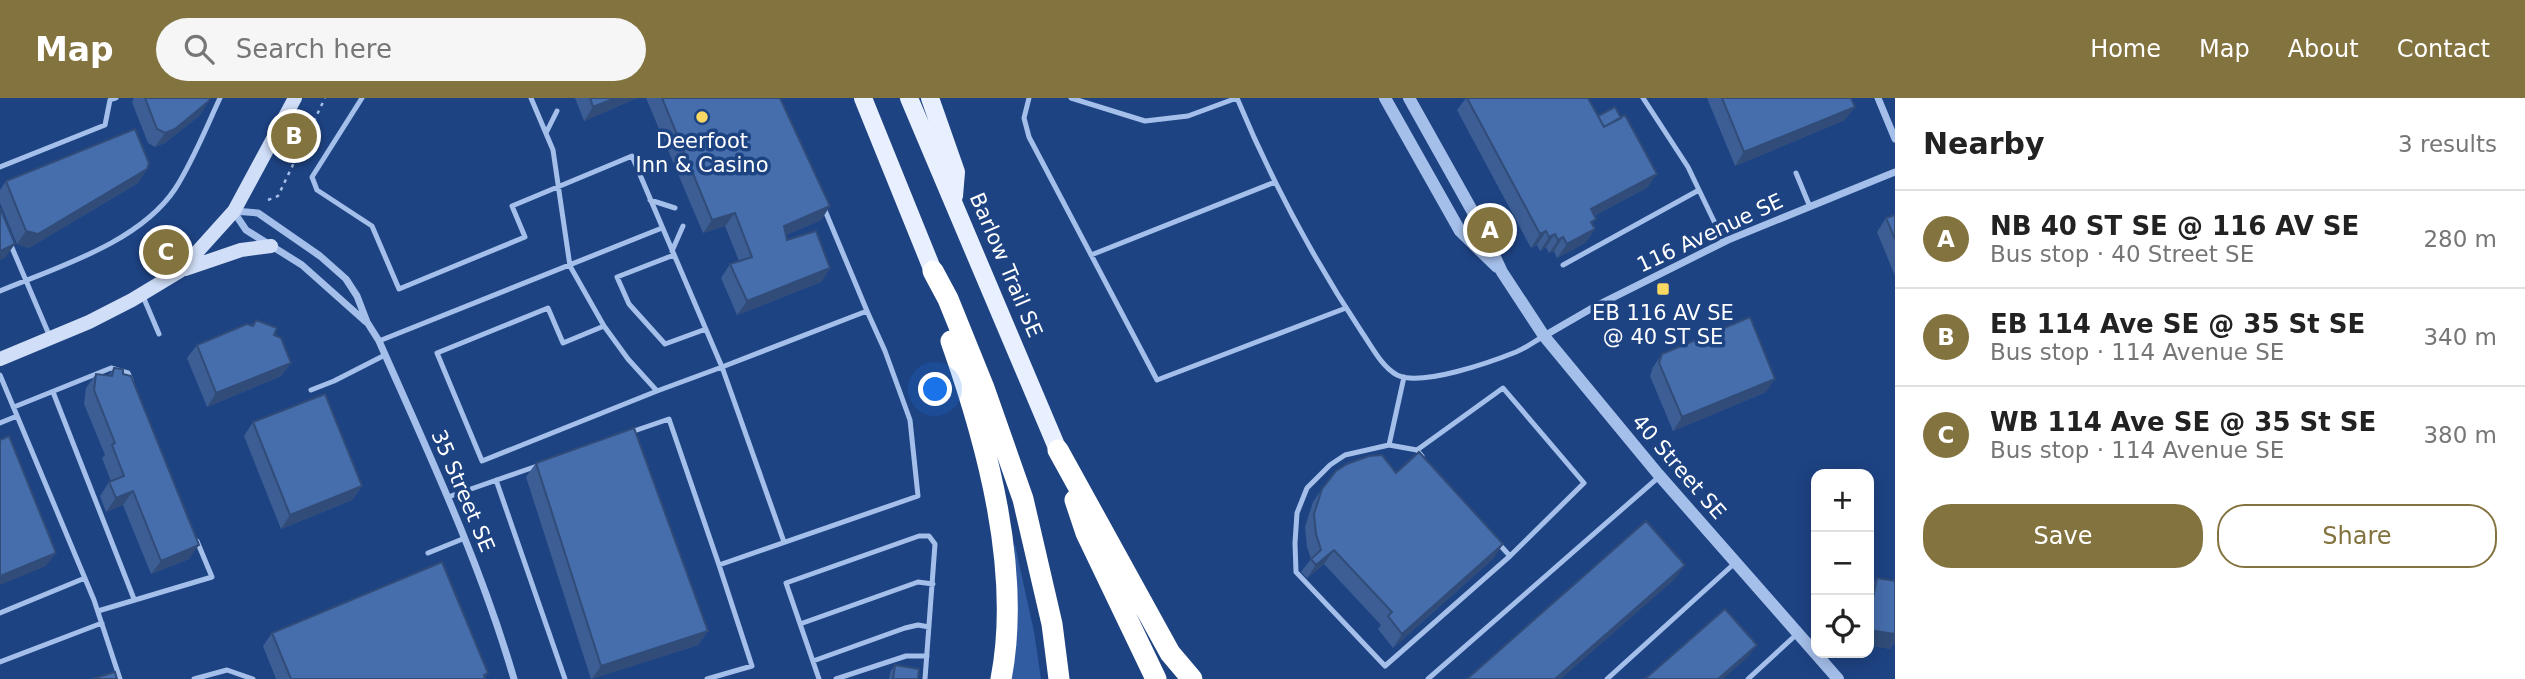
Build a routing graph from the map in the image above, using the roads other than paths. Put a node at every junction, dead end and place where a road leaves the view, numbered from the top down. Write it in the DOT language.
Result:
graph roads {
  1 [pos="116,98"];
  2 [pos="220,98"];
  3 [pos="295,98"];
  4 [pos="362,98"];
  5 [pos="531,98"];
  6 [pos="863,98"];
  7 [pos="909,98"];
  8 [pos="930,98"];
  9 [pos="1029,98"];
  10 [pos="1071,98"];
  11 [pos="1237,98"];
  12 [pos="1385,98"];
  13 [pos="1643,98"];
  14 [pos="1878,98"];
  15 [pos="1415,100"];
  16 [pos="557,111"];
  17 [pos="546,133"];
  18 [pos="1895,139"];
  19 [pos="0,167"];
  20 [pos="1895,172"];
  21 [pos="1796,173"];
  22 [pos="1275,182"];
  23 [pos="558,187"];
  24 [pos="1699,190"];
  25 [pos="820,198"];
  26 [pos="650,200"];
  27 [pos="954,200"];
  28 [pos="1810,207"];
  29 [pos="675,208"];
  30 [pos="234,211"];
  31 [pos="683,226"];
  32 [pos="662,228"];
  33 [pos="5,230"];
  34 [pos="1724,242"];
  35 [pos="271,246"];
  36 [pos="673,253"];
  37 [pos="1091,255"];
  38 [pos="1563,265"];
  39 [pos="570,266"];
  40 [pos="180,271"];
  41 [pos="933,271"];
  42 [pos="1502,272"];
  43 [pos="25,280"];
  44 [pos="0,290"];
  45 [pos="142,294"];
  46 [pos="1346,308"];
  47 [pos="867,311"];
  48 [pos="367,322"];
  49 [pos="604,326"];
  50 [pos="706,329"];
  51 [pos="159,334"];
  52 [pos="1544,336"];
  53 [pos="50,338"];
  54 [pos="379,341"];
  55 [pos="385,355"];
  56 [pos="0,359"];
  57 [pos="722,367"];
  58 [pos="0,375"];
  59 [pos="1404,377"];
  60 [pos="134,386"];
  61 [pos="311,390"];
  62 [pos="53,391"];
  63 [pos="657,391"];
  64 [pos="14,407"];
  65 [pos="17,416"];
  66 [pos="0,423"];
  67 [pos="620,437"];
  68 [pos="1389,445"];
  69 [pos="1058,450"];
  70 [pos="1417,450"];
  71 [pos="1425,460"];
  72 [pos="545,463"];
  73 [pos="1660,476"];
  74 [pos="496,480"];
  75 [pos="448,497"];
  76 [pos="1493,537"];
  77 [pos="465,538"];
  78 [pos="196,539"];
  79 [pos="784,542"];
  80 [pos="428,553"];
  81 [pos="1510,556"];
  82 [pos="1736,562"];
  83 [pos="719,565"];
  84 [pos="85,578"];
  85 [pos="933,584"];
  86 [pos="134,599"];
  87 [pos="98,611"];
  88 [pos="0,613"];
  89 [pos="102,623"];
  90 [pos="800,624"];
  91 [pos="929,627"];
  92 [pos="1798,633"];
  93 [pos="927,656"];
  94 [pos="813,661"];
  95 [pos="0,662"];
  96 [pos="863,670"];
  97 [pos="120,679"];
  98 [pos="194,679"];
  99 [pos="253,679"];
  100 [pos="514,679"];
  101 [pos="565,679"];
  102 [pos="707,679"];
  103 [pos="819,679"];
  104 [pos="835,679"];
  105 [pos="867,679"];
  106 [pos="925,679"];
  107 [pos="1001,679"];
  108 [pos="1059,679"];
  109 [pos="1156,679"];
  110 [pos="1192,679"];
  111 [pos="1428,679"];
  112 [pos="1607,679"];
  113 [pos="1748,679"];
  114 [pos="1838,679"];
  1 -- 19 [label="lane"];
  2 -- 43 [label="lane"];
  3 -- 30 [label="main road"];
  4 -- 23 [label="lane"];
  5 -- 17 [label="lane"];
  6 -- 41 [label="main road"];
  7 -- 27 [label="main road, Barlow Trail SE"];
  8 -- 27 [label="main road"];
  9 -- 37 [label="lane"];
  10 -- 11 [label="lane"];
  11 -- 22 [label="lane"];
  12 -- 42 [label="street, 40 Street SE"];
  13 -- 24 [label="lane"];
  14 -- 18 [label="street"];
  15 -- 42 [label="street, 40 Street SE"];
  16 -- 17 [label="lane"];
  17 -- 23 [label="lane"];
  20 -- 28 [label="street, 116 Avenue SE"];
  21 -- 28 [label="lane"];
  22 -- 37 [label="lane"];
  22 -- 46 [label="lane"];
  23 -- 26 [label="lane"];
  23 -- 39 [label="lane"];
  24 -- 34 [label="lane"];
  24 -- 38 [label="lane"];
  25 -- 47 [label="lane"];
  26 -- 29 [label="lane"];
  26 -- 32 [label="lane"];
  27 -- 69 [label="main road, Barlow Trail SE"];
  28 -- 34 [label="street, 116 Avenue SE"];
  30 -- 35 [label="street, 35 Street SE"];
  30 -- 40 [label="main road"];
  30 -- 48 [label="street, 35 Street SE"];
  31 -- 36 [label="lane"];
  32 -- 36 [label="lane"];
  32 -- 39 [label="lane"];
  33 -- 43 [label="lane"];
  34 -- 52 [label="street, 116 Avenue SE"];
  35 -- 40 [label="main road"];
  35 -- 48 [label="street, 35 Street SE"];
  36 -- 50 [label="lane"];
  36 -- 50 [label="lane"];
  37 -- 46 [label="lane"];
  39 -- 49 [label="lane"];
  39 -- 54 [label="lane"];
  40 -- 45 [label="main road"];
  41 -- 107 [label="highway"];
  41 -- 108 [label="highway"];
  42 -- 52 [label="street, 40 Street SE"];
  43 -- 44 [label="lane"];
  43 -- 53 [label="lane"];
  45 -- 51 [label="lane"];
  45 -- 53 [label="main road"];
  46 -- 59 [label="lane"];
  47 -- 57 [label="lane"];
  47 -- 79 [label="lane"];
  48 -- 54 [label="street, 35 Street SE"];
  49 -- 63 [label="lane"];
  49 -- 63 [label="lane"];
  50 -- 57 [label="lane"];
  52 -- 59 [label="lane"];
  52 -- 73 [label="street, 40 Street SE"];
  53 -- 56 [label="main road"];
  54 -- 55 [label="street, 35 Street SE"];
  55 -- 61 [label="lane"];
  55 -- 75 [label="street, 35 Street SE"];
  57 -- 63 [label="lane"];
  57 -- 79 [label="lane"];
  58 -- 64 [label="lane"];
  59 -- 68 [label="lane"];
  60 -- 62 [label="lane"];
  62 -- 64 [label="lane"];
  62 -- 86 [label="lane"];
  64 -- 65 [label="lane"];
  65 -- 66 [label="lane"];
  65 -- 84 [label="lane"];
  67 -- 83 [label="lane"];
  68 -- 70 [label="lane"];
  68 -- 81 [label="lane"];
  69 -- 109 [label="highway"];
  69 -- 110 [label="highway"];
  70 -- 71 [label="lane"];
  70 -- 81 [label="lane"];
  72 -- 74 [label="lane"];
  73 -- 82 [label="street, 40 Street SE"];
  73 -- 111 [label="lane"];
  74 -- 75 [label="lane"];
  74 -- 101 [label="lane"];
  75 -- 77 [label="street, 35 Street SE"];
  76 -- 81 [label="lane"];
  77 -- 80 [label="lane"];
  77 -- 100 [label="street, 35 Street SE"];
  78 -- 86 [label="lane"];
  79 -- 83 [label="lane"];
  82 -- 92 [label="street, 40 Street SE"];
  82 -- 112 [label="lane"];
  83 -- 102 [label="lane"];
  84 -- 87 [label="lane"];
  84 -- 88 [label="lane"];
  85 -- 90 [label="lane"];
  85 -- 90 [label="lane"];
  85 -- 91 [label="lane"];
  86 -- 87 [label="lane"];
  87 -- 89 [label="lane"];
  89 -- 95 [label="lane"];
  89 -- 97 [label="lane"];
  90 -- 94 [label="lane"];
  91 -- 93 [label="lane"];
  91 -- 94 [label="lane"];
  92 -- 113 [label="lane"];
  92 -- 114 [label="street, 40 Street SE"];
  93 -- 96 [label="lane"];
  93 -- 106 [label="lane"];
  94 -- 103 [label="lane"];
  96 -- 104 [label="lane"];
  96 -- 105 [label="lane"];
  98 -- 99 [label="lane"];
}
